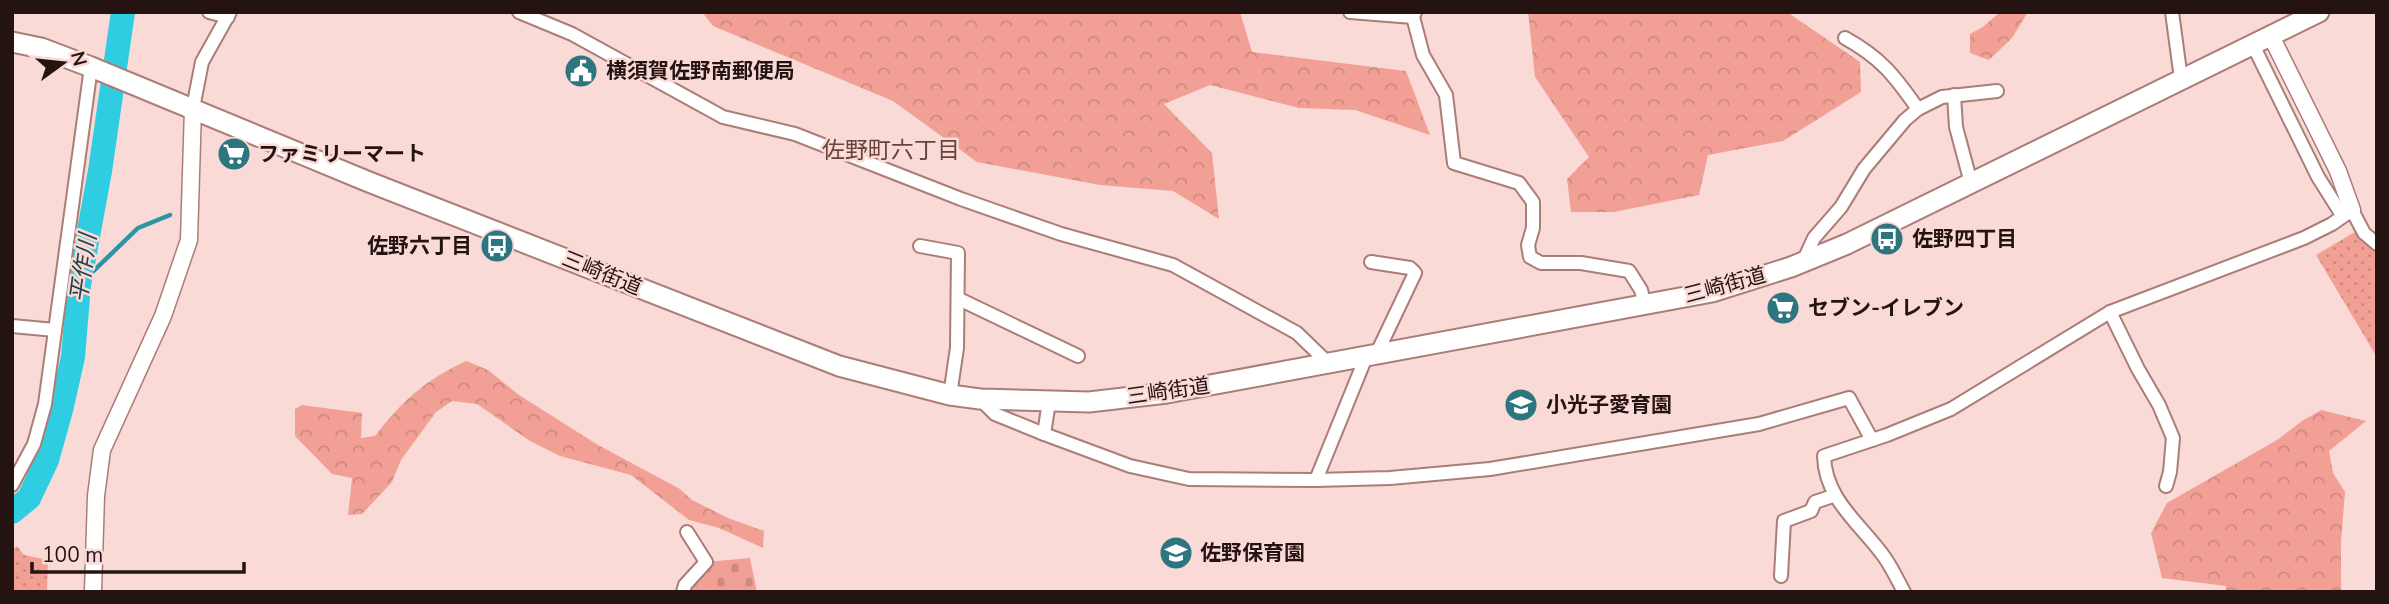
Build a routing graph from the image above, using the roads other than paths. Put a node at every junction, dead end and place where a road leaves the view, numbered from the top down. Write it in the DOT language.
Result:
graph roads {
  1 [pos="209,12"];
  2 [pos="519,12"];
  3 [pos="1350,12"];
  4 [pos="2172,12"];
  5 [pos="2319,12"];
  6 [pos="1414,14"];
  7 [pos="229,15"];
  8 [pos="2271,36"];
  9 [pos="1844,38"];
  10 [pos="12,42"];
  11 [pos="2253,45"];
  12 [pos="92,67"];
  13 [pos="2181,79"];
  14 [pos="1997,91"];
  15 [pos="1954,95"];
  16 [pos="193,108"];
  17 [pos="1918,109"];
  18 [pos="1971,183"];
  19 [pos="2347,212"];
  20 [pos="2377,244"];
  21 [pos="920,246"];
  22 [pos="1371,262"];
  23 [pos="1803,262"];
  24 [pos="959,299"];
  25 [pos="1645,305"];
  26 [pos="2110,312"];
  27 [pos="12,326"];
  28 [pos="55,330"];
  29 [pos="1078,356"];
  30 [pos="1371,356"];
  31 [pos="1329,364"];
  32 [pos="950,395"];
  33 [pos="979,399"];
  34 [pos="1049,402"];
  35 [pos="1044,434"];
  36 [pos="1872,440"];
  37 [pos="1316,480"];
  38 [pos="12,485"];
  39 [pos="2166,486"];
  40 [pos="1833,496"];
  41 [pos="687,532"];
  42 [pos="1781,576"];
  43 [pos="93,592"];
  44 [pos="683,592"];
  45 [pos="1904,592"];
  1 -- 7 [label="street"];
  2 -- 31 [label="street"];
  3 -- 6 [label="street"];
  4 -- 13 [label="street"];
  5 -- 8 [label="main road, 三崎街道"];
  6 -- 25 [label="street"];
  7 -- 16 [label="street"];
  8 -- 11 [label="main road, 三崎街道"];
  8 -- 19 [label="street"];
  9 -- 17 [label="street"];
  10 -- 12 [label="main road, 三崎街道"];
  11 -- 13 [label="main road, 三崎街道"];
  11 -- 19 [label="street"];
  12 -- 16 [label="main road, 三崎街道"];
  12 -- 28 [label="street"];
  13 -- 18 [label="main road, 三崎街道"];
  14 -- 15 [label="street"];
  15 -- 17 [label="street"];
  15 -- 18 [label="street"];
  16 -- 32 [label="main road, 三崎街道"];
  16 -- 43 [label="street"];
  17 -- 23 [label="street"];
  18 -- 23 [label="main road, 三崎街道"];
  19 -- 20 [label="street"];
  19 -- 26 [label="street"];
  21 -- 24 [label="street"];
  22 -- 30 [label="street"];
  23 -- 25 [label="main road, 三崎街道"];
  24 -- 29 [label="street"];
  24 -- 32 [label="street"];
  25 -- 30 [label="main road, 三崎街道"];
  26 -- 36 [label="street"];
  26 -- 39 [label="street"];
  27 -- 28 [label="street"];
  28 -- 38 [label="street"];
  30 -- 31 [label="main road, 三崎街道"];
  30 -- 37 [label="street"];
  31 -- 34 [label="main road, 三崎街道"];
  32 -- 33 [label="main road, 三崎街道"];
  33 -- 34 [label="main road, 三崎街道"];
  33 -- 35 [label="street"];
  34 -- 35 [label="street"];
  35 -- 37 [label="street"];
  36 -- 37 [label="street"];
  36 -- 40 [label="street"];
  40 -- 42 [label="street"];
  40 -- 45 [label="street"];
  41 -- 44 [label="street"];
}
